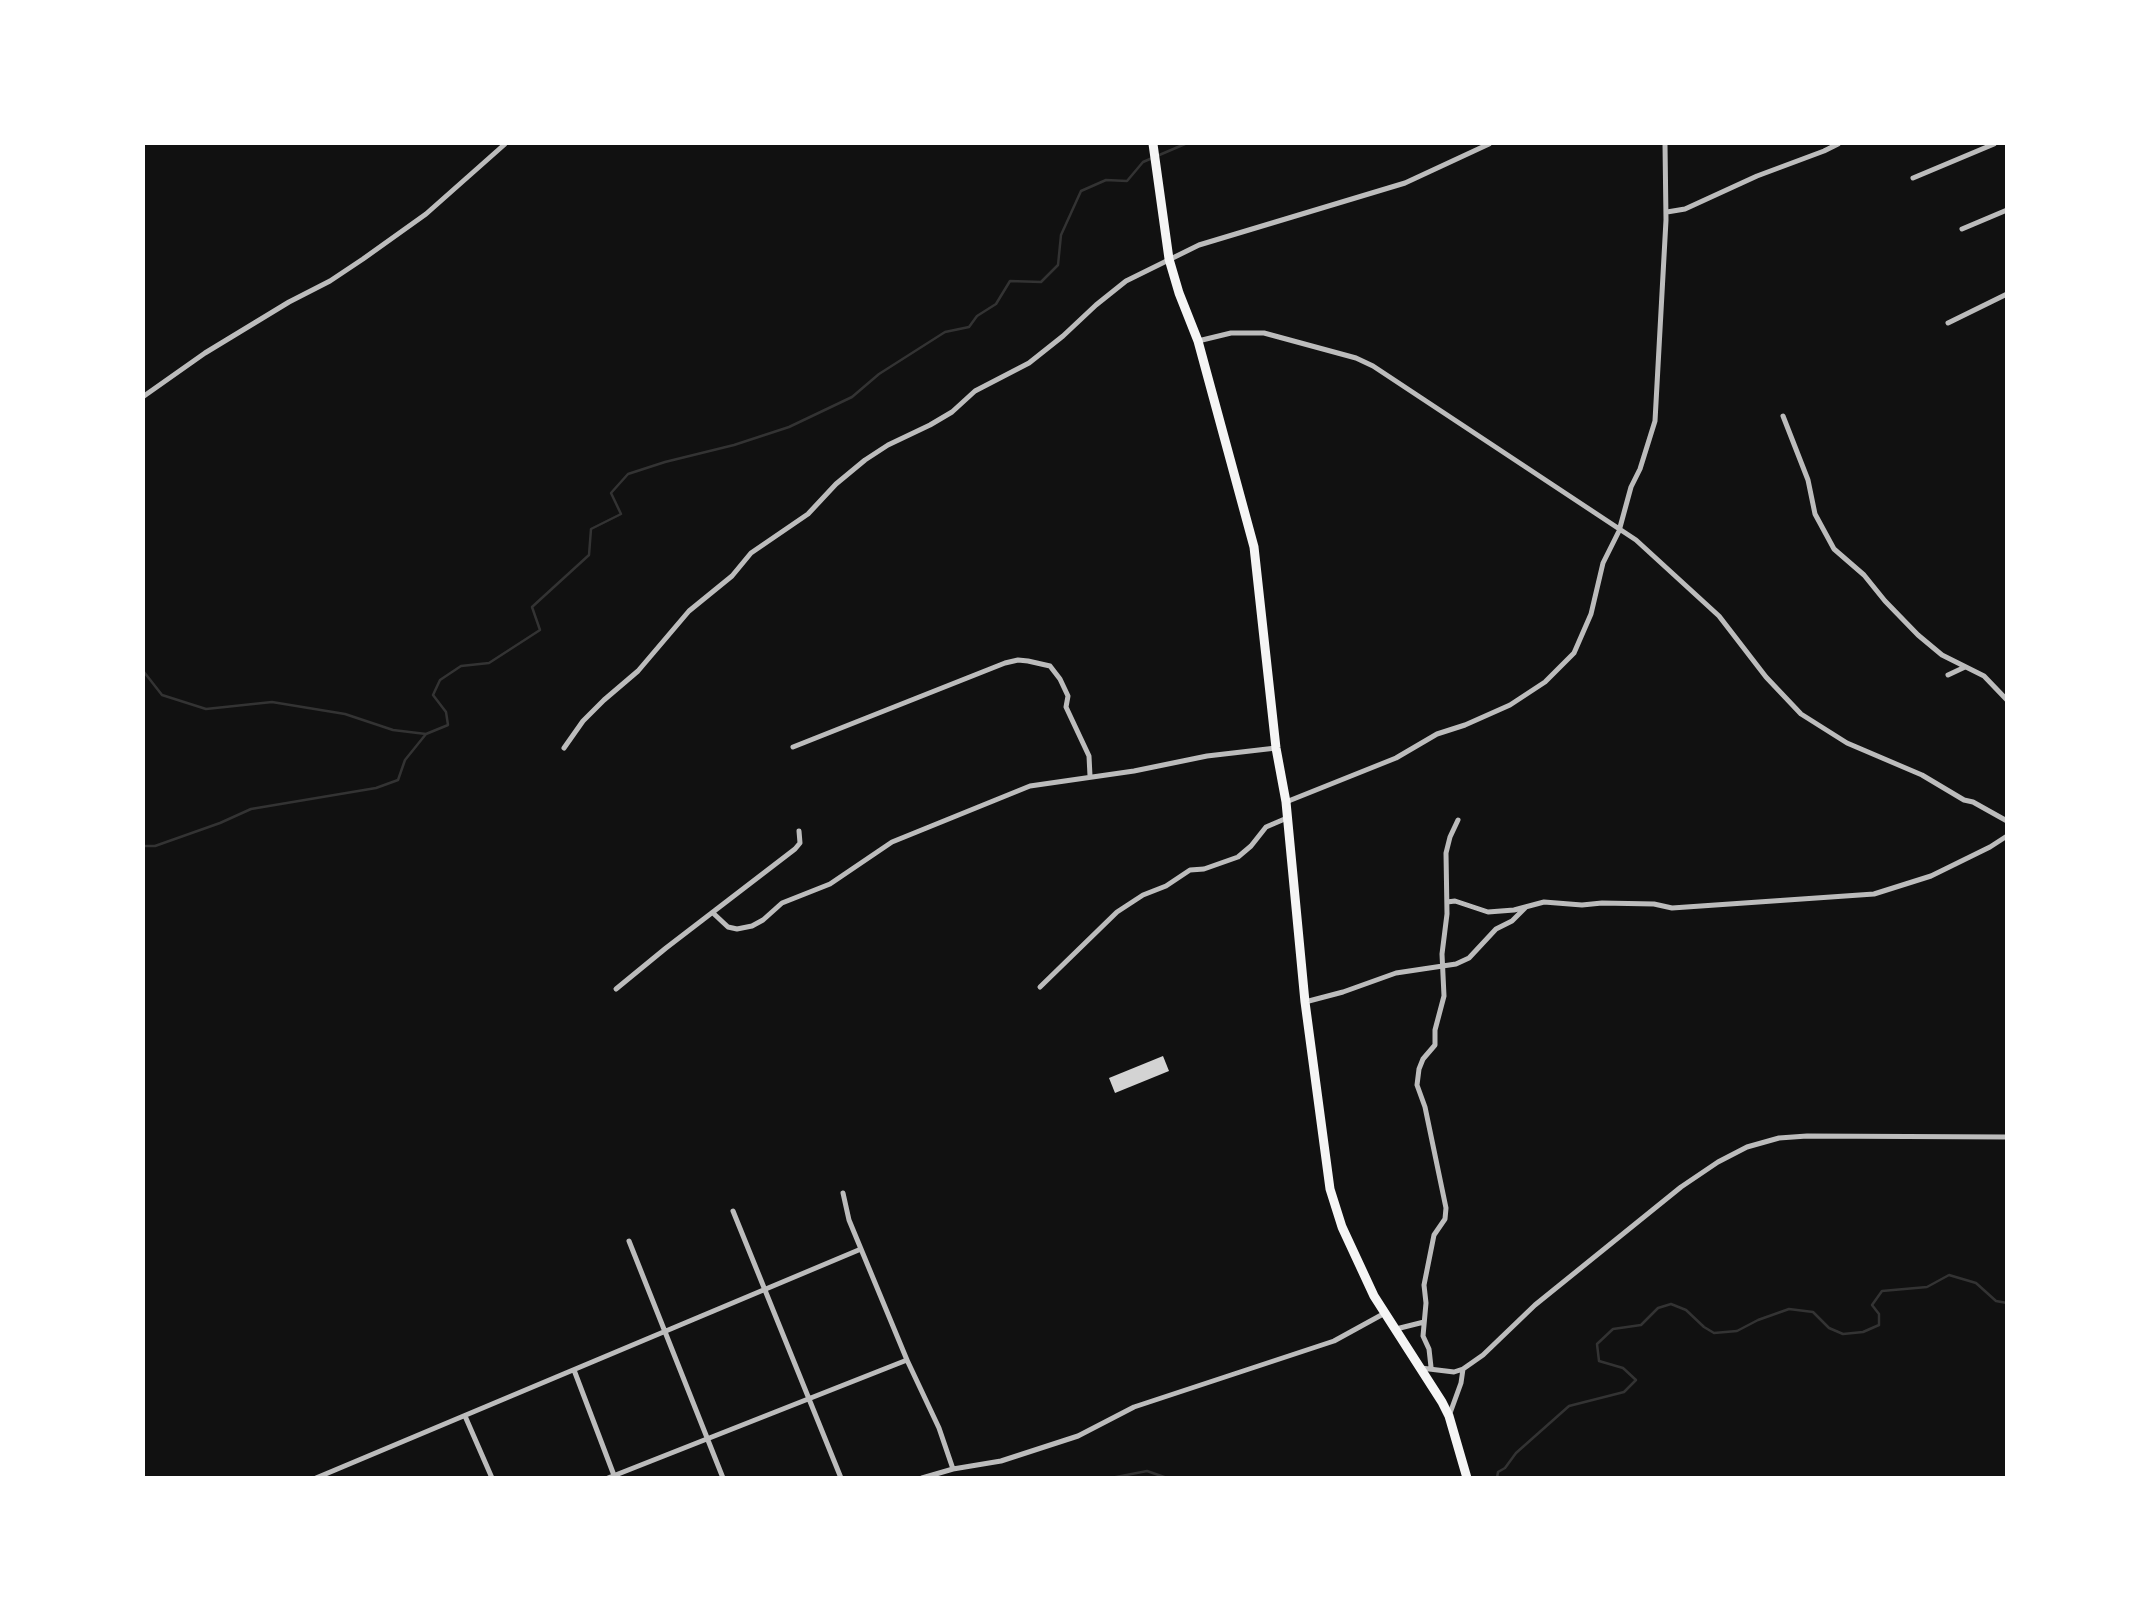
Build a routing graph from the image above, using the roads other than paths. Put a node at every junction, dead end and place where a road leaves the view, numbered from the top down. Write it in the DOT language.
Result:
graph roads {
  1 [pos="505,144"];
  2 [pos="1489,144"];
  3 [pos="1665,144"];
  4 [pos="1838,144"];
  5 [pos="1994,144"];
  6 [pos="1153,146"];
  7 [pos="1913,178"];
  8 [pos="2007,210"];
  9 [pos="1667,212"];
  10 [pos="1962,229"];
  11 [pos="1169,259"];
  12 [pos="2007,294"];
  13 [pos="1948,323"];
  14 [pos="1198,341"];
  15 [pos="144,396"];
  16 [pos="1783,416"];
  17 [pos="1619,531"];
  18 [pos="1965,667"];
  19 [pos="1948,675"];
  20 [pos="2007,700"];
  21 [pos="793,747"];
  22 [pos="564,748"];
  23 [pos="1276,748"];
  24 [pos="1090,776"];
  25 [pos="1286,802"];
  26 [pos="1287,818"];
  27 [pos="1458,820"];
  28 [pos="2007,821"];
  29 [pos="799,831"];
  30 [pos="2007,836"];
  31 [pos="1447,902"];
  32 [pos="1527,907"];
  33 [pos="713,913"];
  34 [pos="1444,964"];
  35 [pos="1040,987"];
  36 [pos="615,989"];
  37 [pos="1305,1002"];
  38 [pos="2007,1137"];
  39 [pos="843,1193"];
  40 [pos="733,1211"];
  41 [pos="629,1241"];
  42 [pos="861,1249"];
  43 [pos="765,1289"];
  44 [pos="1386,1313"];
  45 [pos="1424,1322"];
  46 [pos="1396,1329"];
  47 [pos="665,1331"];
  48 [pos="907,1360"];
  49 [pos="1426,1368"];
  50 [pos="574,1370"];
  51 [pos="1463,1370"];
  52 [pos="809,1398"];
  53 [pos="465,1416"];
  54 [pos="1449,1416"];
  55 [pos="707,1438"];
  56 [pos="953,1469"];
  57 [pos="613,1477"];
  58 [pos="316,1478"];
  59 [pos="492,1478"];
  60 [pos="723,1478"];
  61 [pos="841,1478"];
  62 [pos="922,1478"];
  63 [pos="1467,1478"];
  1 -- 15 [label="street"];
  2 -- 11 [label="street"];
  3 -- 9 [label="street"];
  4 -- 9 [label="street"];
  5 -- 7 [label="street"];
  6 -- 11 [label="highway"];
  8 -- 10 [label="street"];
  9 -- 17 [label="street"];
  11 -- 14 [label="highway"];
  11 -- 22 [label="street"];
  12 -- 13 [label="street"];
  14 -- 17 [label="street"];
  14 -- 23 [label="highway"];
  16 -- 18 [label="street"];
  17 -- 25 [label="street"];
  17 -- 28 [label="street"];
  18 -- 19 [label="street"];
  18 -- 20 [label="street"];
  21 -- 24 [label="street"];
  23 -- 24 [label="street"];
  23 -- 25 [label="highway"];
  24 -- 33 [label="street"];
  25 -- 26 [label="highway"];
  26 -- 35 [label="street"];
  26 -- 37 [label="highway"];
  27 -- 31 [label="street"];
  29 -- 33 [label="street"];
  30 -- 32 [label="street"];
  31 -- 32 [label="street"];
  31 -- 34 [label="street"];
  32 -- 34 [label="street"];
  33 -- 36 [label="street"];
  34 -- 37 [label="street"];
  34 -- 45 [label="street"];
  37 -- 44 [label="highway"];
  38 -- 51 [label="street"];
  39 -- 42 [label="street"];
  40 -- 43 [label="street"];
  41 -- 47 [label="street"];
  42 -- 43 [label="street"];
  42 -- 48 [label="street"];
  43 -- 47 [label="street"];
  43 -- 52 [label="street"];
  44 -- 46 [label="highway"];
  44 -- 56 [label="street"];
  45 -- 46 [label="street"];
  45 -- 49 [label="street"];
  46 -- 49 [label="highway"];
  47 -- 50 [label="street"];
  47 -- 55 [label="street"];
  48 -- 52 [label="street"];
  48 -- 56 [label="street"];
  49 -- 51 [label="street"];
  49 -- 54 [label="highway"];
  50 -- 53 [label="street"];
  50 -- 57 [label="street"];
  51 -- 54 [label="street"];
  52 -- 55 [label="street"];
  52 -- 61 [label="street"];
  53 -- 58 [label="street"];
  53 -- 59 [label="street"];
  54 -- 63 [label="highway"];
  55 -- 57 [label="street"];
  55 -- 60 [label="street"];
  56 -- 62 [label="street"];
}
